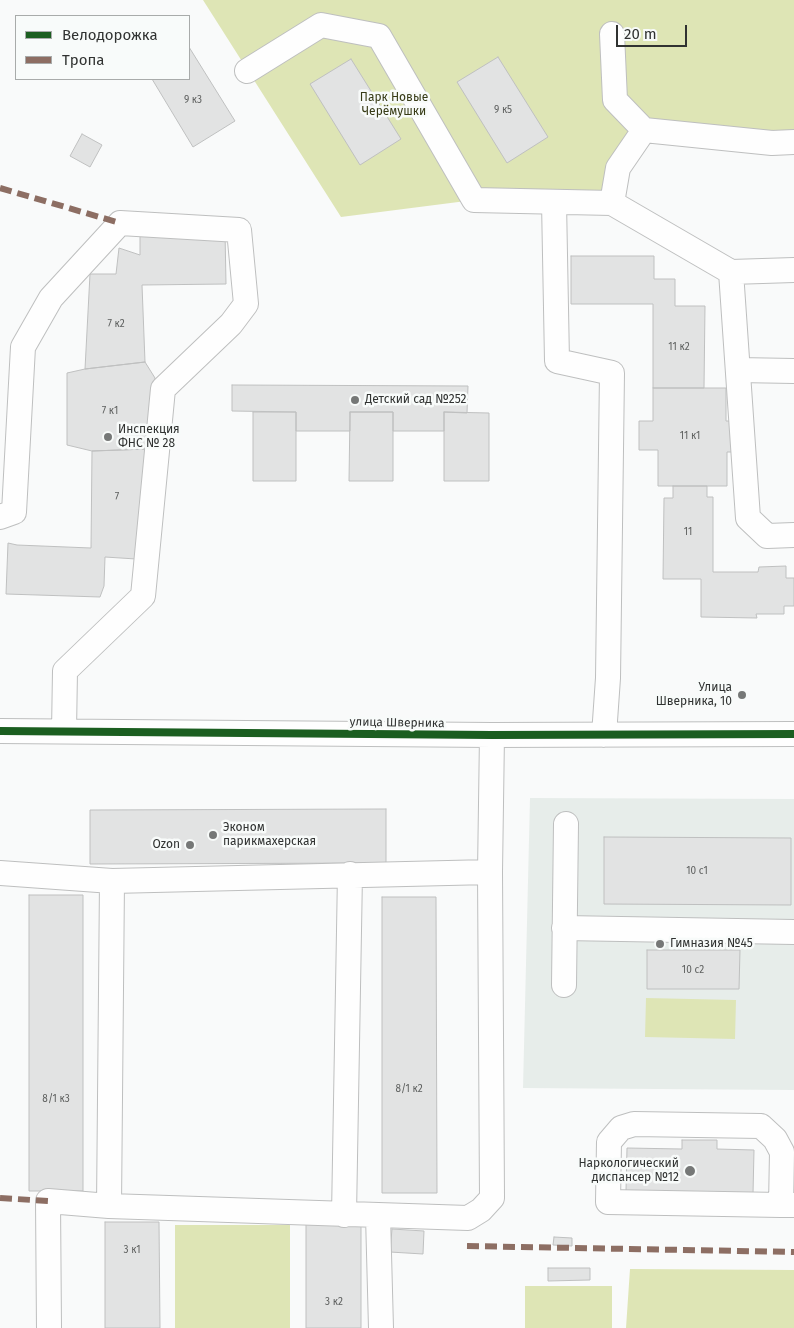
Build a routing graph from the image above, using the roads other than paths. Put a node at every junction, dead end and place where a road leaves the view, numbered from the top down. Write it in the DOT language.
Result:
graph roads {
  1 [pos="612,34"];
  2 [pos="247,71"];
  3 [pos="644,130"];
  4 [pos="794,142"];
  5 [pos="554,202"];
  6 [pos="612,203"];
  7 [pos="794,270"];
  8 [pos="731,272"];
  9 [pos="738,370"];
  10 [pos="794,371"];
  11 [pos="0,517"];
  12 [pos="794,535"];
  13 [pos="0,731"];
  14 [pos="64,731"];
  15 [pos="794,734"];
  16 [pos="604,735"];
  17 [pos="492,736"];
  18 [pos="566,824"];
  19 [pos="490,872"];
  20 [pos="0,873"];
  21 [pos="350,874"];
  22 [pos="112,881"];
  23 [pos="564,928"];
  24 [pos="794,932"];
  25 [pos="564,985"];
  26 [pos="788,1205"];
  27 [pos="109,1206"];
  28 [pos="344,1215"];
  29 [pos="378,1216"];
  30 [pos="49,1328"];
  31 [pos="381,1328"];
  1 -- 3 [label="street"];
  2 -- 5 [label="street"];
  3 -- 4 [label="street"];
  3 -- 6 [label="street"];
  5 -- 6 [label="street"];
  5 -- 16 [label="street"];
  6 -- 8 [label="street"];
  7 -- 8 [label="street"];
  8 -- 9 [label="street"];
  9 -- 10 [label="street"];
  9 -- 12 [label="street"];
  11 -- 14 [label="street"];
  13 -- 14 [label="street, улица Шверника"];
  14 -- 17 [label="street, улица Шверника"];
  15 -- 16 [label="street, улица Шверника"];
  16 -- 17 [label="street, улица Шверника"];
  17 -- 19 [label="street"];
  18 -- 23 [label="street"];
  19 -- 21 [label="street"];
  19 -- 29 [label="street"];
  20 -- 22 [label="street"];
  21 -- 22 [label="street"];
  21 -- 28 [label="street"];
  22 -- 27 [label="street"];
  23 -- 24 [label="street"];
  23 -- 25 [label="street"];
  26 -- 26 [label="street"];
  27 -- 28 [label="street"];
  27 -- 30 [label="street"];
  28 -- 29 [label="street"];
  29 -- 31 [label="street"];
}
